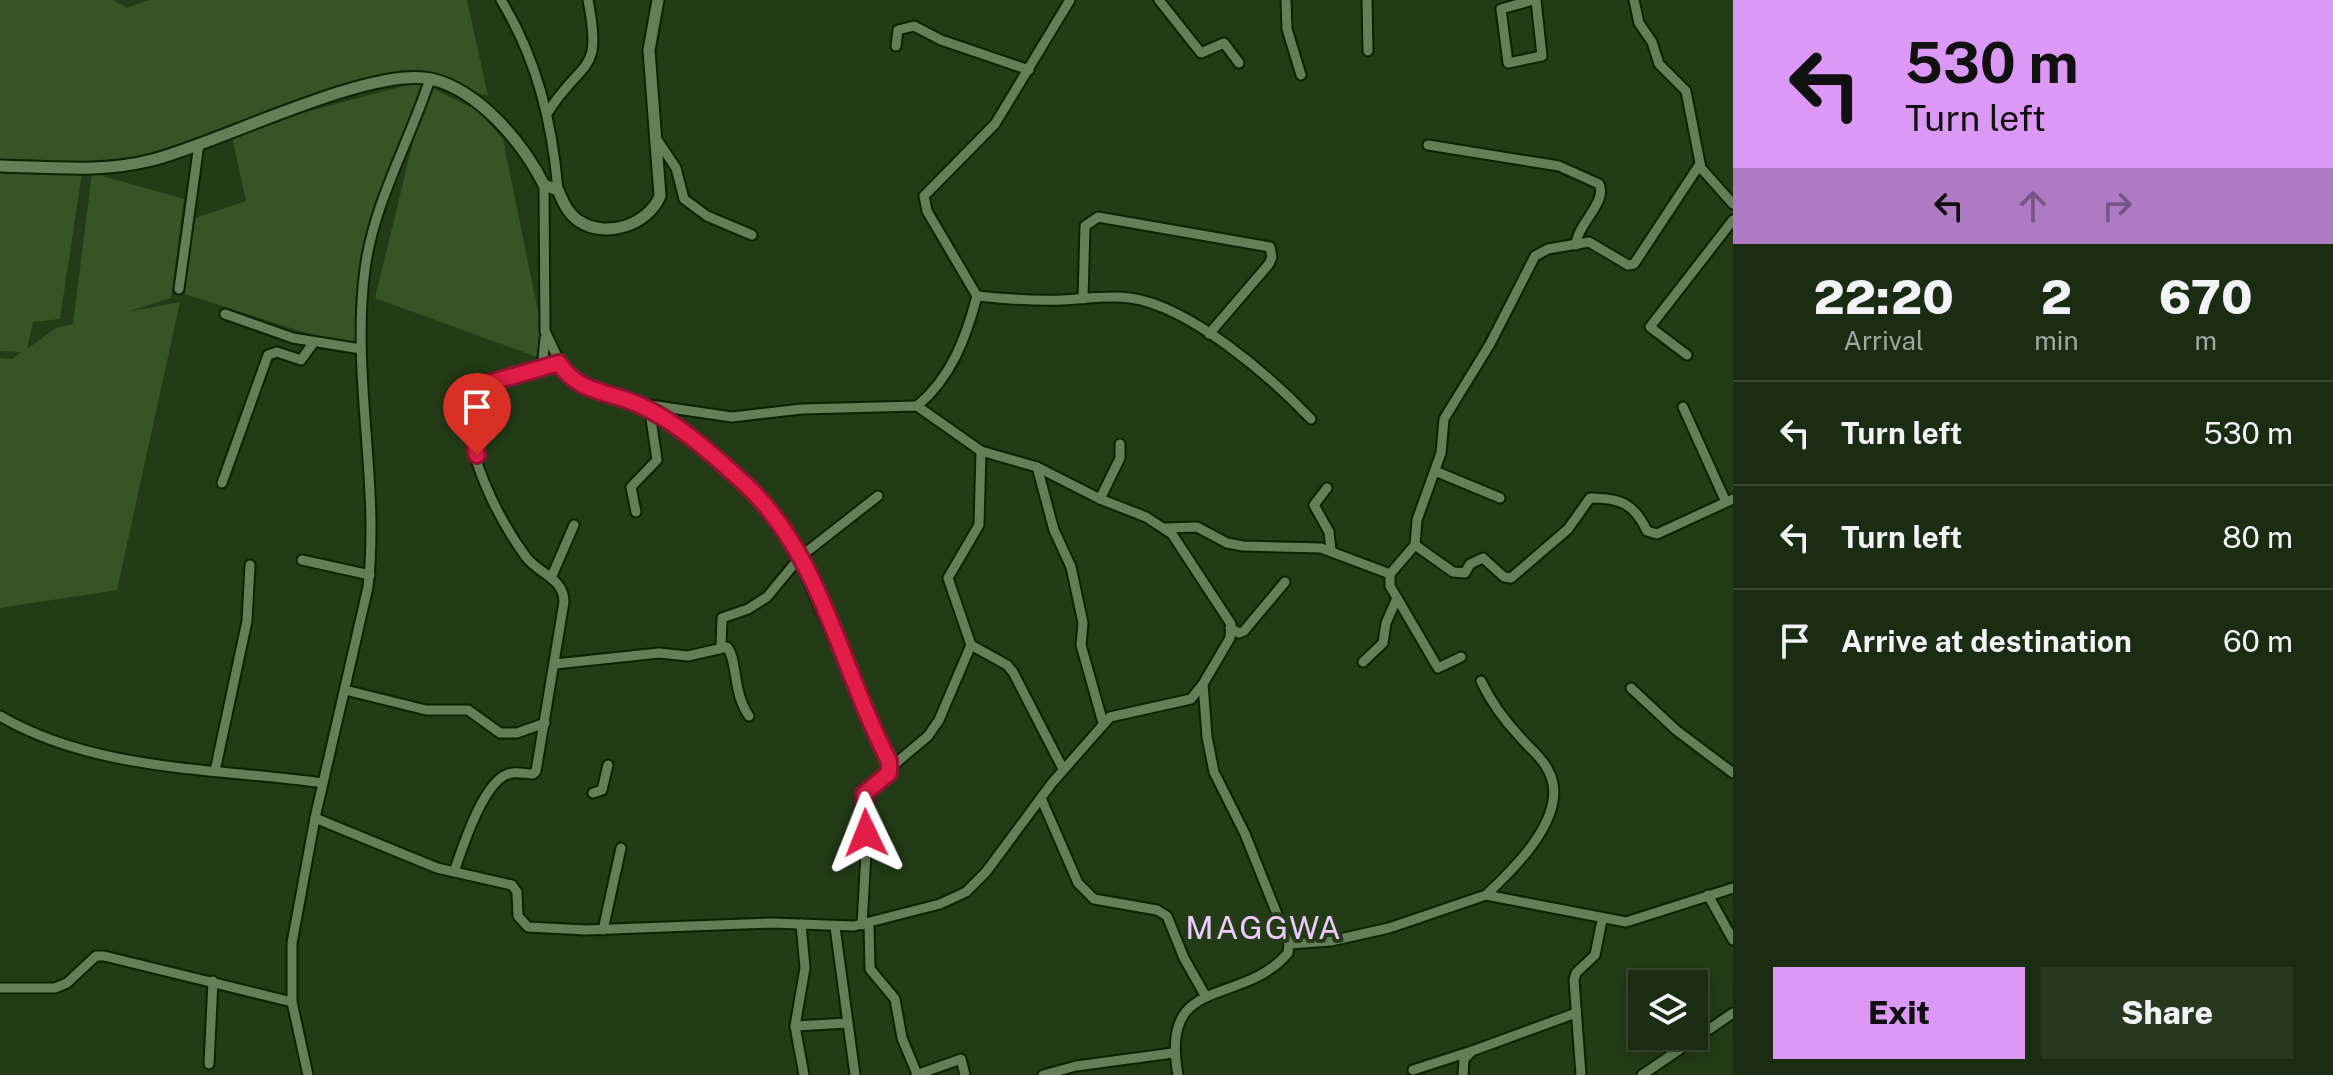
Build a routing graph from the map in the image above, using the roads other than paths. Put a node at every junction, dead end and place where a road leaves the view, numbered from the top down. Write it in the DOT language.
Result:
graph roads {
  1 [pos="501,0"];
  2 [pos="588,0"];
  3 [pos="658,0"];
  4 [pos="1070,0"];
  5 [pos="1286,0"];
  6 [pos="1367,0"];
  7 [pos="1534,0"];
  8 [pos="1634,0"];
  9 [pos="1166,2"];
  10 [pos="896,46"];
  11 [pos="1368,51"];
  12 [pos="1239,63"];
  13 [pos="1029,70"];
  14 [pos="1301,75"];
  15 [pos="430,79"];
  16 [pos="548,112"];
  17 [pos="656,138"];
  18 [pos="199,144"];
  19 [pos="1428,145"];
  20 [pos="1700,164"];
  21 [pos="0,166"];
  22 [pos="544,185"];
  23 [pos="558,190"];
  24 [pos="1733,204"];
  25 [pos="1733,220"];
  26 [pos="752,235"];
  27 [pos="1576,245"];
  28 [pos="179,289"];
  29 [pos="977,296"];
  30 [pos="1083,299"];
  31 [pos="225,314"];
  32 [pos="545,331"];
  33 [pos="1209,334"];
  34 [pos="314,342"];
  35 [pos="361,349"];
  36 [pos="1687,355"];
  37 [pos="559,363"];
  38 [pos="542,369"];
  39 [pos="636,403"];
  40 [pos="917,406"];
  41 [pos="1683,407"];
  42 [pos="650,412"];
  43 [pos="1311,419"];
  44 [pos="1120,444"];
  45 [pos="981,451"];
  46 [pos="1037,467"];
  47 [pos="1435,471"];
  48 [pos="222,483"];
  49 [pos="1327,488"];
  50 [pos="878,496"];
  51 [pos="1500,498"];
  52 [pos="1100,499"];
  53 [pos="1729,500"];
  54 [pos="636,512"];
  55 [pos="574,525"];
  56 [pos="1165,528"];
  57 [pos="1415,545"];
  58 [pos="1331,550"];
  59 [pos="800,557"];
  60 [pos="302,560"];
  61 [pos="250,565"];
  62 [pos="1390,574"];
  63 [pos="370,575"];
  64 [pos="551,578"];
  65 [pos="1285,582"];
  66 [pos="1397,598"];
  67 [pos="1230,628"];
  68 [pos="971,645"];
  69 [pos="721,647"];
  70 [pos="1461,657"];
  71 [pos="1363,662"];
  72 [pos="555,664"];
  73 [pos="1481,681"];
  74 [pos="1203,684"];
  75 [pos="1631,688"];
  76 [pos="345,690"];
  77 [pos="0,716"];
  78 [pos="749,716"];
  79 [pos="545,723"];
  80 [pos="1103,723"];
  81 [pos="608,765"];
  82 [pos="890,768"];
  83 [pos="1063,769"];
  84 [pos="215,771"];
  85 [pos="1733,773"];
  86 [pos="323,783"];
  87 [pos="593,793"];
  88 [pos="1041,798"];
  89 [pos="315,818"];
  90 [pos="621,848"];
  91 [pos="454,872"];
  92 [pos="1733,888"];
  93 [pos="1486,895"];
  94 [pos="1708,895"];
  95 [pos="1602,920"];
  96 [pos="801,924"];
  97 [pos="866,925"];
  98 [pos="835,927"];
  99 [pos="603,930"];
  100 [pos="1733,940"];
  101 [pos="1289,944"];
  102 [pos="213,981"];
  103 [pos="0,988"];
  104 [pos="1206,997"];
  105 [pos="292,1002"];
  106 [pos="1576,1013"];
  107 [pos="1733,1013"];
  108 [pos="848,1023"];
  109 [pos="795,1026"];
  110 [pos="1472,1051"];
  111 [pos="1173,1053"];
  112 [pos="209,1064"];
  113 [pos="1413,1070"];
  114 [pos="308,1075"];
  115 [pos="804,1075"];
  116 [pos="855,1075"];
  117 [pos="917,1075"];
  118 [pos="965,1075"];
  119 [pos="1043,1075"];
  120 [pos="1178,1075"];
  121 [pos="1463,1075"];
  122 [pos="1581,1075"];
  123 [pos="1642,1075"];
  1 -- 16 [label="street"];
  2 -- 16 [label="street"];
  3 -- 17 [label="street"];
  4 -- 13 [label="street"];
  5 -- 14 [label="street"];
  6 -- 11 [label="street"];
  7 -- 7 [label="street"];
  8 -- 20 [label="street"];
  9 -- 12 [label="street"];
  10 -- 13 [label="street"];
  13 -- 29 [label="street"];
  15 -- 18 [label="street"];
  15 -- 22 [label="street"];
  15 -- 35 [label="street"];
  16 -- 23 [label="street"];
  17 -- 23 [label="street"];
  17 -- 26 [label="street"];
  18 -- 21 [label="street"];
  18 -- 28 [label="street"];
  19 -- 27 [label="street"];
  20 -- 24 [label="street"];
  20 -- 27 [label="street"];
  22 -- 23 [label="street"];
  22 -- 32 [label="street"];
  25 -- 36 [label="street"];
  27 -- 47 [label="street"];
  29 -- 30 [label="street"];
  29 -- 40 [label="street"];
  30 -- 33 [label="street"];
  30 -- 33 [label="street"];
  31 -- 34 [label="street"];
  32 -- 37 [label="street"];
  32 -- 38 [label="street"];
  33 -- 43 [label="street"];
  34 -- 35 [label="street"];
  34 -- 48 [label="street"];
  35 -- 63 [label="street"];
  37 -- 38 [label="street"];
  37 -- 39 [label="street"];
  38 -- 64 [label="street"];
  39 -- 40 [label="street"];
  39 -- 42 [label="street"];
  40 -- 45 [label="street"];
  41 -- 53 [label="street"];
  42 -- 54 [label="street"];
  42 -- 59 [label="street"];
  44 -- 52 [label="street"];
  45 -- 46 [label="street"];
  45 -- 68 [label="street"];
  46 -- 52 [label="street"];
  46 -- 80 [label="street"];
  47 -- 51 [label="street"];
  47 -- 57 [label="street"];
  49 -- 58 [label="street"];
  50 -- 59 [label="street"];
  52 -- 56 [label="street"];
  53 -- 57 [label="street"];
  55 -- 64 [label="street"];
  56 -- 58 [label="street"];
  56 -- 67 [label="street"];
  57 -- 62 [label="street"];
  58 -- 62 [label="street"];
  59 -- 69 [label="street"];
  59 -- 82 [label="street"];
  60 -- 63 [label="street"];
  61 -- 84 [label="street"];
  62 -- 66 [label="street"];
  63 -- 76 [label="street"];
  64 -- 72 [label="street"];
  65 -- 67 [label="street"];
  66 -- 70 [label="street"];
  66 -- 71 [label="street"];
  67 -- 74 [label="street"];
  68 -- 82 [label="street"];
  68 -- 83 [label="street"];
  69 -- 72 [label="street"];
  69 -- 78 [label="street"];
  72 -- 79 [label="street"];
  73 -- 93 [label="street"];
  74 -- 80 [label="street"];
  74 -- 101 [label="street"];
  75 -- 85 [label="street"];
  76 -- 79 [label="street"];
  76 -- 86 [label="street"];
  77 -- 84 [label="street"];
  79 -- 91 [label="street"];
  80 -- 83 [label="street"];
  81 -- 87 [label="street"];
  82 -- 97 [label="street"];
  83 -- 88 [label="street"];
  84 -- 86 [label="street"];
  86 -- 89 [label="street"];
  88 -- 97 [label="street"];
  88 -- 104 [label="street"];
  89 -- 91 [label="street"];
  89 -- 105 [label="street"];
  90 -- 99 [label="street"];
  91 -- 99 [label="street"];
  92 -- 94 [label="street"];
  93 -- 95 [label="street"];
  93 -- 101 [label="street"];
  94 -- 95 [label="street"];
  94 -- 100 [label="street"];
  95 -- 106 [label="street"];
  96 -- 98 [label="street"];
  96 -- 99 [label="street"];
  96 -- 109 [label="street"];
  97 -- 98 [label="street"];
  97 -- 117 [label="street"];
  98 -- 108 [label="street"];
  101 -- 104 [label="street"];
  102 -- 103 [label="street"];
  102 -- 105 [label="street"];
  102 -- 112 [label="street"];
  104 -- 111 [label="street"];
  105 -- 114 [label="street"];
  106 -- 110 [label="street"];
  106 -- 122 [label="street"];
  107 -- 123 [label="street"];
  108 -- 109 [label="street"];
  108 -- 116 [label="street"];
  109 -- 115 [label="street"];
  110 -- 113 [label="street"];
  110 -- 121 [label="street"];
  111 -- 119 [label="street"];
  111 -- 120 [label="street"];
  117 -- 118 [label="street"];
}
